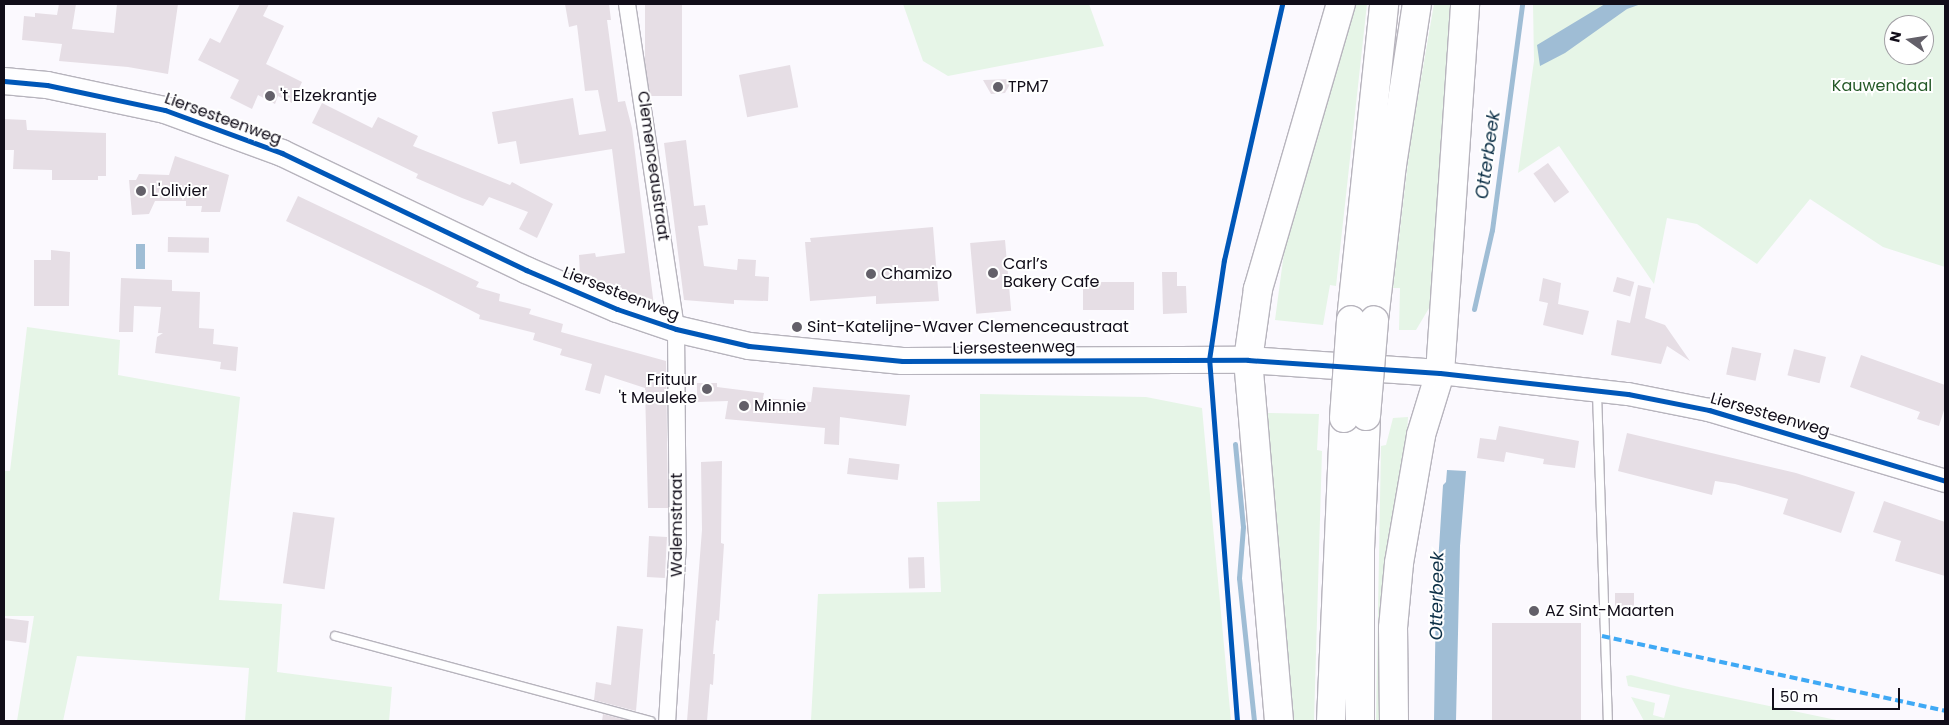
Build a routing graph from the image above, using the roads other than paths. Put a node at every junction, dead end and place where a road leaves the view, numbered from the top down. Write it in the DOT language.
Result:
graph roads {
  1 [pos="627,4"];
  2 [pos="1341,4"];
  3 [pos="1384,4"];
  4 [pos="1417,4"];
  5 [pos="1466,4"];
  6 [pos="4,82"];
  7 [pos="1362,320"];
  8 [pos="676,329"];
  9 [pos="1248,360"];
  10 [pos="1440,373"];
  11 [pos="1597,391"];
  12 [pos="1355,417"];
  13 [pos="1945,481"];
  14 [pos="335,636"];
  15 [pos="651,721"];
  16 [pos="667,721"];
  17 [pos="1279,721"];
  18 [pos="1331,721"];
  19 [pos="1360,721"];
  20 [pos="1394,721"];
  21 [pos="1608,721"];
  1 -- 8 [label="street, Clemenceaustraat"];
  2 -- 9 [label="highway"];
  3 -- 7 [label="highway"];
  4 -- 7 [label="highway"];
  5 -- 10 [label="highway"];
  6 -- 8 [label="main road, Liersesteenweg"];
  7 -- 12 [label="highway, bridge"];
  8 -- 9 [label="main road, Liersesteenweg"];
  8 -- 16 [label="street, Walemstraat"];
  9 -- 10 [label="main road, Liersesteenweg"];
  9 -- 17 [label="highway"];
  10 -- 11 [label="main road, Liersesteenweg"];
  10 -- 20 [label="highway"];
  11 -- 13 [label="main road, Liersesteenweg"];
  11 -- 21 [label="lane"];
  12 -- 18 [label="highway"];
  12 -- 19 [label="highway"];
  14 -- 15 [label="lane"];
}
